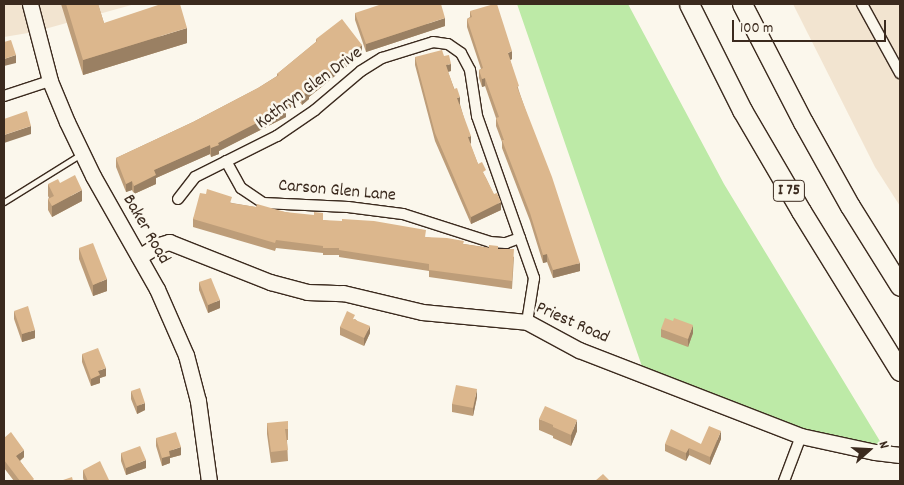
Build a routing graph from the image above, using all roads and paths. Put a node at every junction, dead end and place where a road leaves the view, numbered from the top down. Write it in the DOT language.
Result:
graph roads {
  1 [pos="30,4"];
  2 [pos="689,4"];
  3 [pos="742,4"];
  4 [pos="862,4"];
  5 [pos="900,73"];
  6 [pos="50,81"];
  7 [pos="4,96"];
  8 [pos="82,154"];
  9 [pos="226,162"];
  10 [pos="178,198"];
  11 [pos="4,202"];
  12 [pos="520,238"];
  13 [pos="139,257"];
  14 [pos="900,286"];
  15 [pos="527,322"];
  16 [pos="900,371"];
  17 [pos="801,436"];
  18 [pos="900,455"];
  19 [pos="210,481"];
  20 [pos="784,481"];
  1 -- 6 [label="street, Baker Road"];
  2 -- 16 [label="highway, I 75"];
  3 -- 14 [label="highway, I 75"];
  4 -- 5 [label="street"];
  6 -- 7 [label="street"];
  6 -- 8 [label="street, Baker Road"];
  8 -- 11 [label="lane"];
  8 -- 13 [label="street, Baker Road"];
  9 -- 10 [label="street, Kathryn Glen Drive"];
  9 -- 12 [label="street, Carson Glen Lane"];
  9 -- 12 [label="street, Kathryn Glen Drive"];
  12 -- 15 [label="street, Kathryn Glen Drive"];
  13 -- 15 [label="street, Priest Road"];
  13 -- 19 [label="street, Baker Road"];
  15 -- 17 [label="street, Priest Road"];
  17 -- 18 [label="street, Priest Road"];
  17 -- 20 [label="street"];
}
